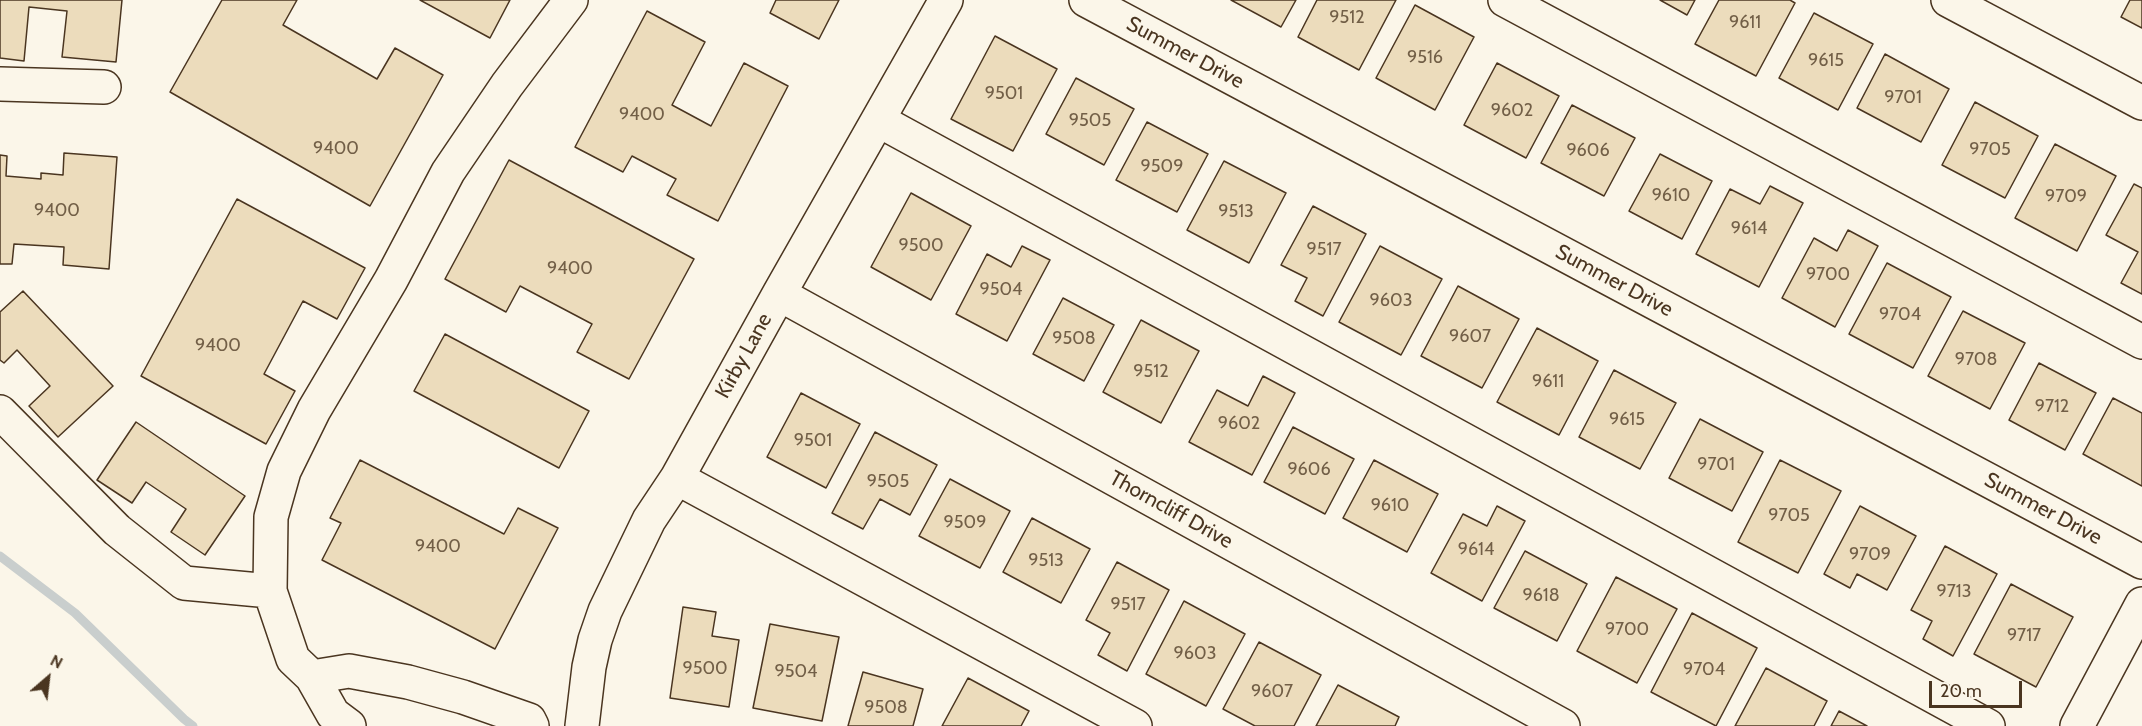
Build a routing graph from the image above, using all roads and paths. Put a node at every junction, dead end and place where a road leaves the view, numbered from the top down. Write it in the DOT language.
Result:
graph roads {
  1 [pos="572,0"];
  2 [pos="946,0"];
  3 [pos="1086,0"];
  4 [pos="1505,0"];
  5 [pos="1948,0"];
  6 [pos="0,84"];
  7 [pos="104,87"];
  8 [pos="2142,102"];
  9 [pos="878,120"];
  10 [pos="779,294"];
  11 [pos="2142,342"];
  12 [pos="0,412"];
  13 [pos="677,478"];
  14 [pos="2142,562"];
  15 [pos="270,591"];
  16 [pos="2142,604"];
  17 [pos="312,677"];
  18 [pos="349,726"];
  19 [pos="532,726"];
  20 [pos="582,726"];
  21 [pos="1136,726"];
  22 [pos="1563,726"];
  23 [pos="1988,726"];
  24 [pos="2077,726"];
  1 -- 15 [label="street"];
  2 -- 9 [label="street, Kirby Lane"];
  3 -- 14 [label="street, Summer Drive"];
  4 -- 11 [label="street"];
  5 -- 8 [label="street"];
  6 -- 7 [label="street"];
  9 -- 10 [label="street, Kirby Lane"];
  9 -- 23 [label="street"];
  10 -- 13 [label="street, Kirby Lane"];
  10 -- 22 [label="street, Thorncliff Drive"];
  12 -- 15 [label="street"];
  13 -- 20 [label="street, Kirby Lane"];
  13 -- 21 [label="street"];
  15 -- 17 [label="street"];
  16 -- 24 [label="street"];
  17 -- 18 [label="street"];
  17 -- 19 [label="street"];
}
